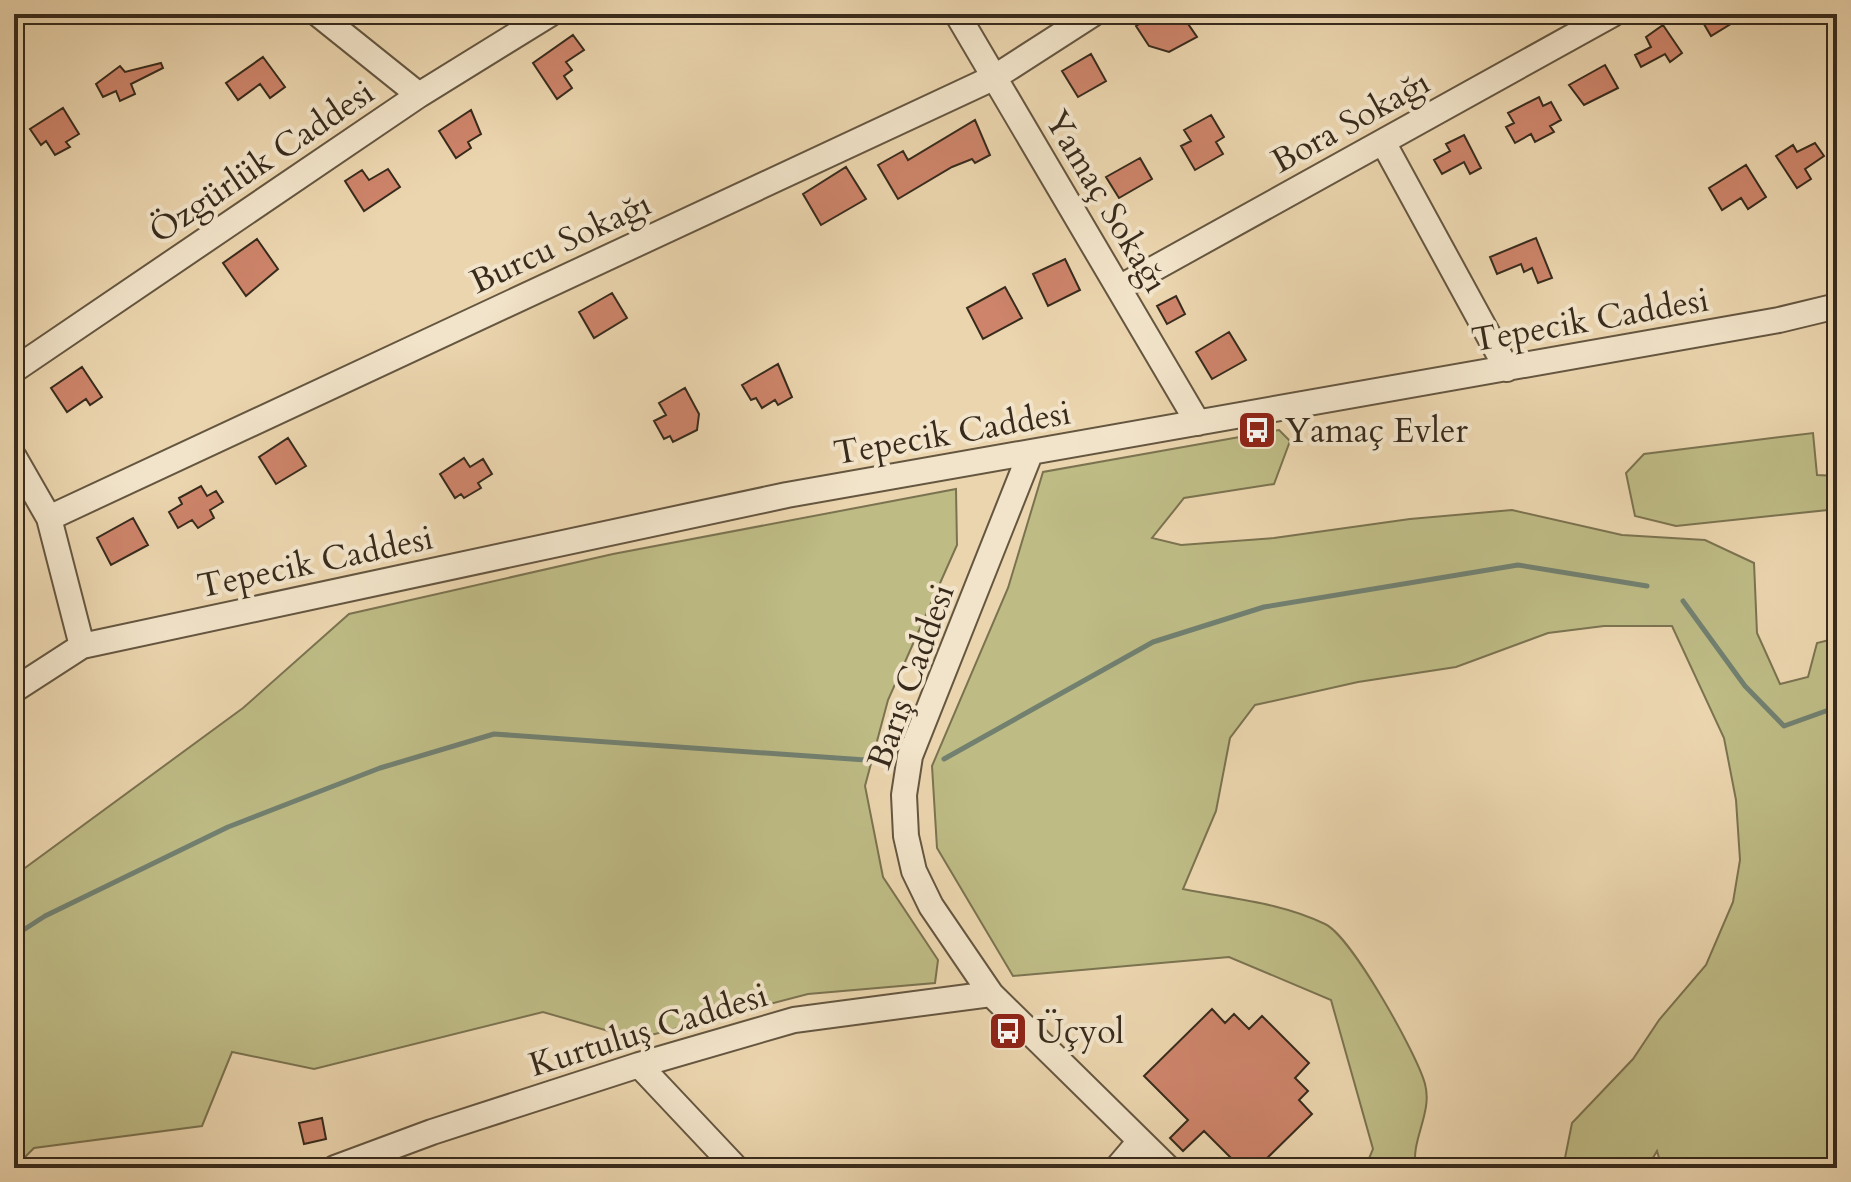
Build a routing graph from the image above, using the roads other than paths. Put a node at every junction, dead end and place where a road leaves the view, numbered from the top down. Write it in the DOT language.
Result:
graph roads {
  1 [pos="318,14"];
  2 [pos="550,14"];
  3 [pos="957,14"];
  4 [pos="1093,14"];
  5 [pos="1613,14"];
  6 [pos="995,77"];
  7 [pos="419,95"];
  8 [pos="1383,142"];
  9 [pos="1119,288"];
  10 [pos="1837,306"];
  11 [pos="1507,369"];
  12 [pos="14,370"];
  13 [pos="1198,423"];
  14 [pos="1030,454"];
  15 [pos="14,457"];
  16 [pos="49,518"];
  17 [pos="82,646"];
  18 [pos="14,690"];
  19 [pos="991,994"];
  20 [pos="639,1065"];
  21 [pos="1140,1141"];
  22 [pos="335,1168"];
  23 [pos="736,1168"];
  24 [pos="1117,1168"];
  25 [pos="1168,1168"];
  1 -- 7 [label="street"];
  2 -- 7 [label="street, Özgürlük Caddesi"];
  3 -- 6 [label="street, Yamaç Sokağı"];
  4 -- 6 [label="street, Burcu Sokağı"];
  5 -- 8 [label="street, Bora Sokağı"];
  6 -- 9 [label="street, Yamaç Sokağı"];
  6 -- 16 [label="street, Burcu Sokağı"];
  7 -- 12 [label="street, Özgürlük Caddesi"];
  8 -- 9 [label="street, Bora Sokağı"];
  8 -- 11 [label="street"];
  9 -- 13 [label="street, Yamaç Sokağı"];
  10 -- 11 [label="street, Tepecik Caddesi"];
  11 -- 13 [label="street, Tepecik Caddesi"];
  13 -- 14 [label="street, Tepecik Caddesi"];
  14 -- 17 [label="street, Tepecik Caddesi"];
  14 -- 19 [label="street, Barış Caddesi"];
  15 -- 16 [label="street"];
  16 -- 17 [label="street"];
  17 -- 18 [label="street"];
  19 -- 20 [label="street, Kurtuluş Caddesi"];
  19 -- 21 [label="street, Barış Caddesi"];
  20 -- 22 [label="street, Kurtuluş Caddesi"];
  20 -- 23 [label="street"];
  21 -- 24 [label="street"];
  21 -- 25 [label="street, Barış Caddesi"];
}
